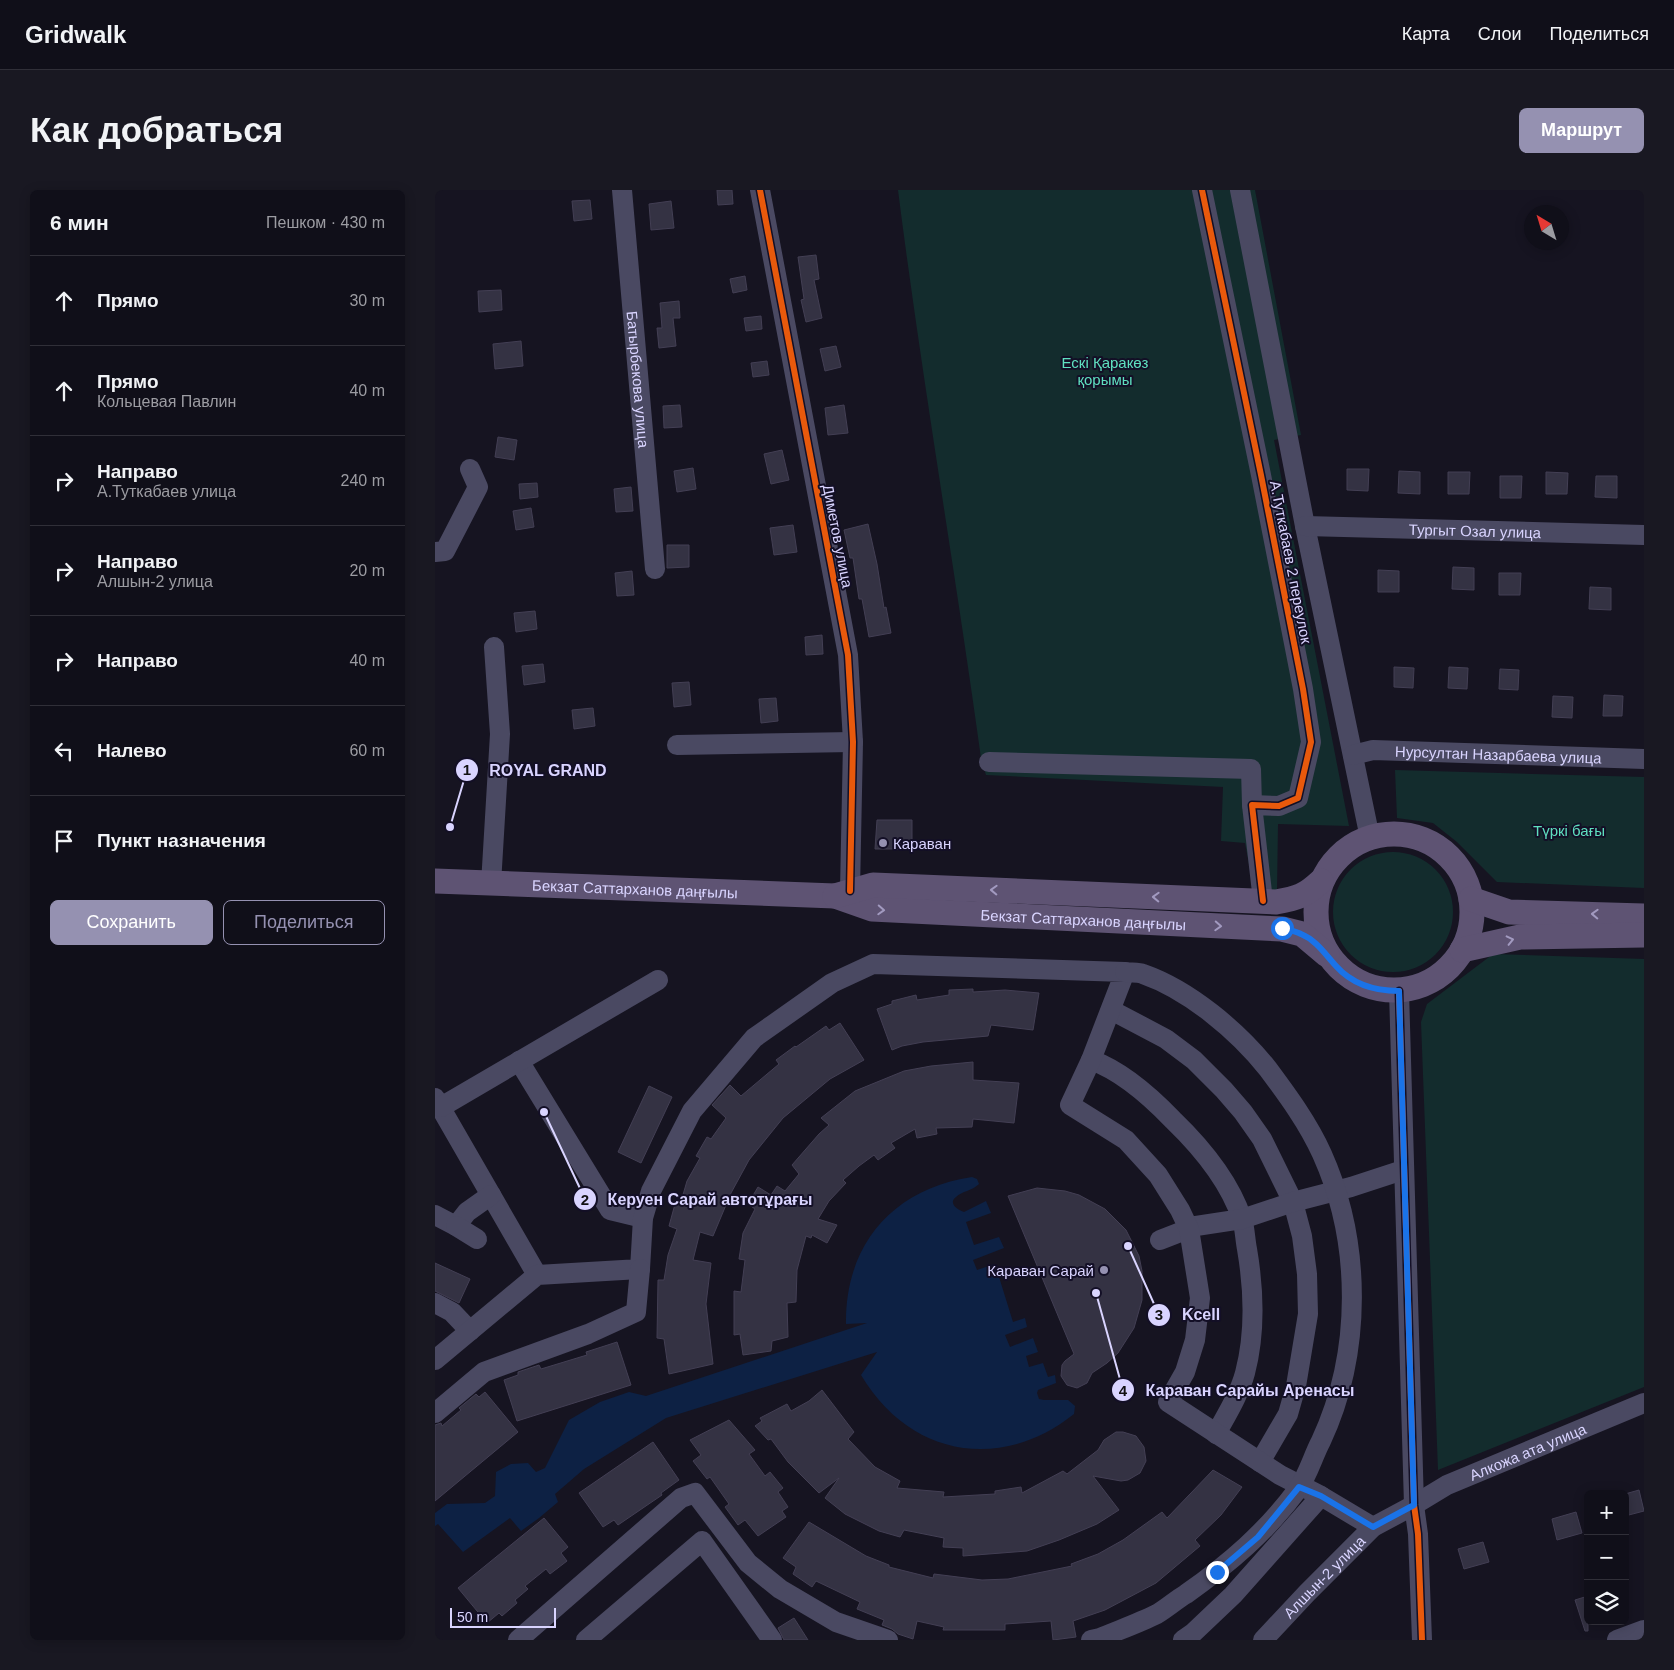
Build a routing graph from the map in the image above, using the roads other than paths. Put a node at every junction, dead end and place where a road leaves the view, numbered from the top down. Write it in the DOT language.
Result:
graph roads {
  1 [pos="621,190"];
  2 [pos="761,190"];
  3 [pos="1202,190"];
  4 [pos="1240,190"];
  5 [pos="470,469"];
  6 [pos="1305,526"];
  7 [pos="1644,535"];
  8 [pos="435,552"];
  9 [pos="655,569"];
  10 [pos="494,647"];
  11 [pos="853,742"];
  12 [pos="677,745"];
  13 [pos="1353,755"];
  14 [pos="1644,759"];
  15 [pos="989,762"];
  16 [pos="1252,805"];
  17 [pos="1370,838"];
  18 [pos="435,881"];
  19 [pos="1321,881"];
  20 [pos="491,884"];
  21 [pos="842,893"];
  22 [pos="1471,899"];
  23 [pos="1263,901"];
  24 [pos="1644,916"];
  25 [pos="1644,935"];
  26 [pos="1462,950"];
  27 [pos="1327,955"];
  28 [pos="1125,972"];
  29 [pos="658,980"];
  30 [pos="1399,991"];
  31 [pos="1111,1010"];
  32 [pos="1091,1060"];
  33 [pos="519,1062"];
  34 [pos="438,1103"];
  35 [pos="1403,1170"];
  36 [pos="1337,1190"];
  37 [pos="491,1195"];
  38 [pos="1293,1202"];
  39 [pos="435,1214"];
  40 [pos="643,1218"];
  41 [pos="1242,1219"];
  42 [pos="456,1226"];
  43 [pos="1189,1229"];
  44 [pos="477,1239"];
  45 [pos="1160,1240"];
  46 [pos="640,1270"];
  47 [pos="537,1275"];
  48 [pos="435,1303"];
  49 [pos="471,1331"];
  50 [pos="435,1360"];
  51 [pos="1644,1403"];
  52 [pos="435,1413"];
  53 [pos="1216,1434"];
  54 [pos="1260,1462"];
  55 [pos="1299,1487"];
  56 [pos="1321,1496"];
  57 [pos="1414,1505"];
  58 [pos="1373,1527"];
  59 [pos="817,1610"];
  60 [pos="1644,1630"];
  61 [pos="518,1640"];
  62 [pos="586,1640"];
  63 [pos="772,1640"];
  64 [pos="839,1640"];
  65 [pos="888,1640"];
  66 [pos="1091,1640"];
  67 [pos="1183,1640"];
  68 [pos="1263,1640"];
  69 [pos="1422,1640"];
  70 [pos="1617,1640"];
  1 -- 9 [label="street, Батырбекова улица"];
  2 -- 11 [label="street, Диметов улица"];
  3 -- 16 [label="street, А.Туткабаев 2 переулок"];
  4 -- 6 [label="street"];
  5 -- 8 [label="street"];
  6 -- 7 [label="street, Тургыт Озал улица"];
  6 -- 13 [label="street"];
  10 -- 20 [label="street"];
  11 -- 12 [label="street"];
  11 -- 21 [label="street, Диметов улица"];
  13 -- 14 [label="street, Нурсултан Назарбаева улица"];
  13 -- 17 [label="street"];
  15 -- 16 [label="street"];
  16 -- 23 [label="street"];
  17 -- 19 [label="main road"];
  17 -- 22 [label="main road"];
  18 -- 20 [label="main road, Бекзат Саттарханов даңғылы"];
  19 -- 23 [label="main road, Бекзат Саттарханов даңғылы"];
  19 -- 27 [label="main road"];
  20 -- 21 [label="main road, Бекзат Саттарханов даңғылы"];
  23 -- 21 [label="main road, Бекзат Саттарханов даңғылы, one-way"];
  21 -- 27 [label="main road, Бекзат Саттарханов даңғылы, one-way"];
  24 -- 22 [label="main road, one-way"];
  22 -- 26 [label="main road"];
  26 -- 25 [label="main road, one-way"];
  26 -- 30 [label="main road"];
  27 -- 30 [label="main road"];
  28 -- 31 [label="street"];
  28 -- 36 [label="street"];
  28 -- 40 [label="street"];
  29 -- 33 [label="street"];
  30 -- 35 [label="street"];
  31 -- 32 [label="street"];
  31 -- 38 [label="street"];
  32 -- 41 [label="street"];
  32 -- 43 [label="street"];
  33 -- 34 [label="street"];
  33 -- 40 [label="street"];
  34 -- 37 [label="street"];
  35 -- 36 [label="street"];
  35 -- 57 [label="street"];
  36 -- 38 [label="street"];
  36 -- 55 [label="street"];
  37 -- 42 [label="street"];
  37 -- 47 [label="street"];
  38 -- 41 [label="street"];
  38 -- 54 [label="street"];
  39 -- 42 [label="street"];
  40 -- 46 [label="street"];
  41 -- 43 [label="street"];
  41 -- 53 [label="street"];
  42 -- 44 [label="street"];
  43 -- 45 [label="street"];
  43 -- 53 [label="street"];
  46 -- 47 [label="street"];
  46 -- 52 [label="street"];
  47 -- 49 [label="street"];
  48 -- 49 [label="street"];
  49 -- 50 [label="street"];
  51 -- 57 [label="street, Алкожа ата улица"];
  53 -- 54 [label="street"];
  54 -- 55 [label="street"];
  55 -- 56 [label="street"];
  55 -- 66 [label="street"];
  56 -- 58 [label="street"];
  56 -- 67 [label="street"];
  57 -- 58 [label="street, Алшын-2 улица"];
  57 -- 69 [label="street"];
  58 -- 68 [label="street, Алшын-2 улица"];
  59 -- 61 [label="street"];
  59 -- 64 [label="street"];
  59 -- 65 [label="street"];
  60 -- 70 [label="street"];
  62 -- 63 [label="street"];
}
